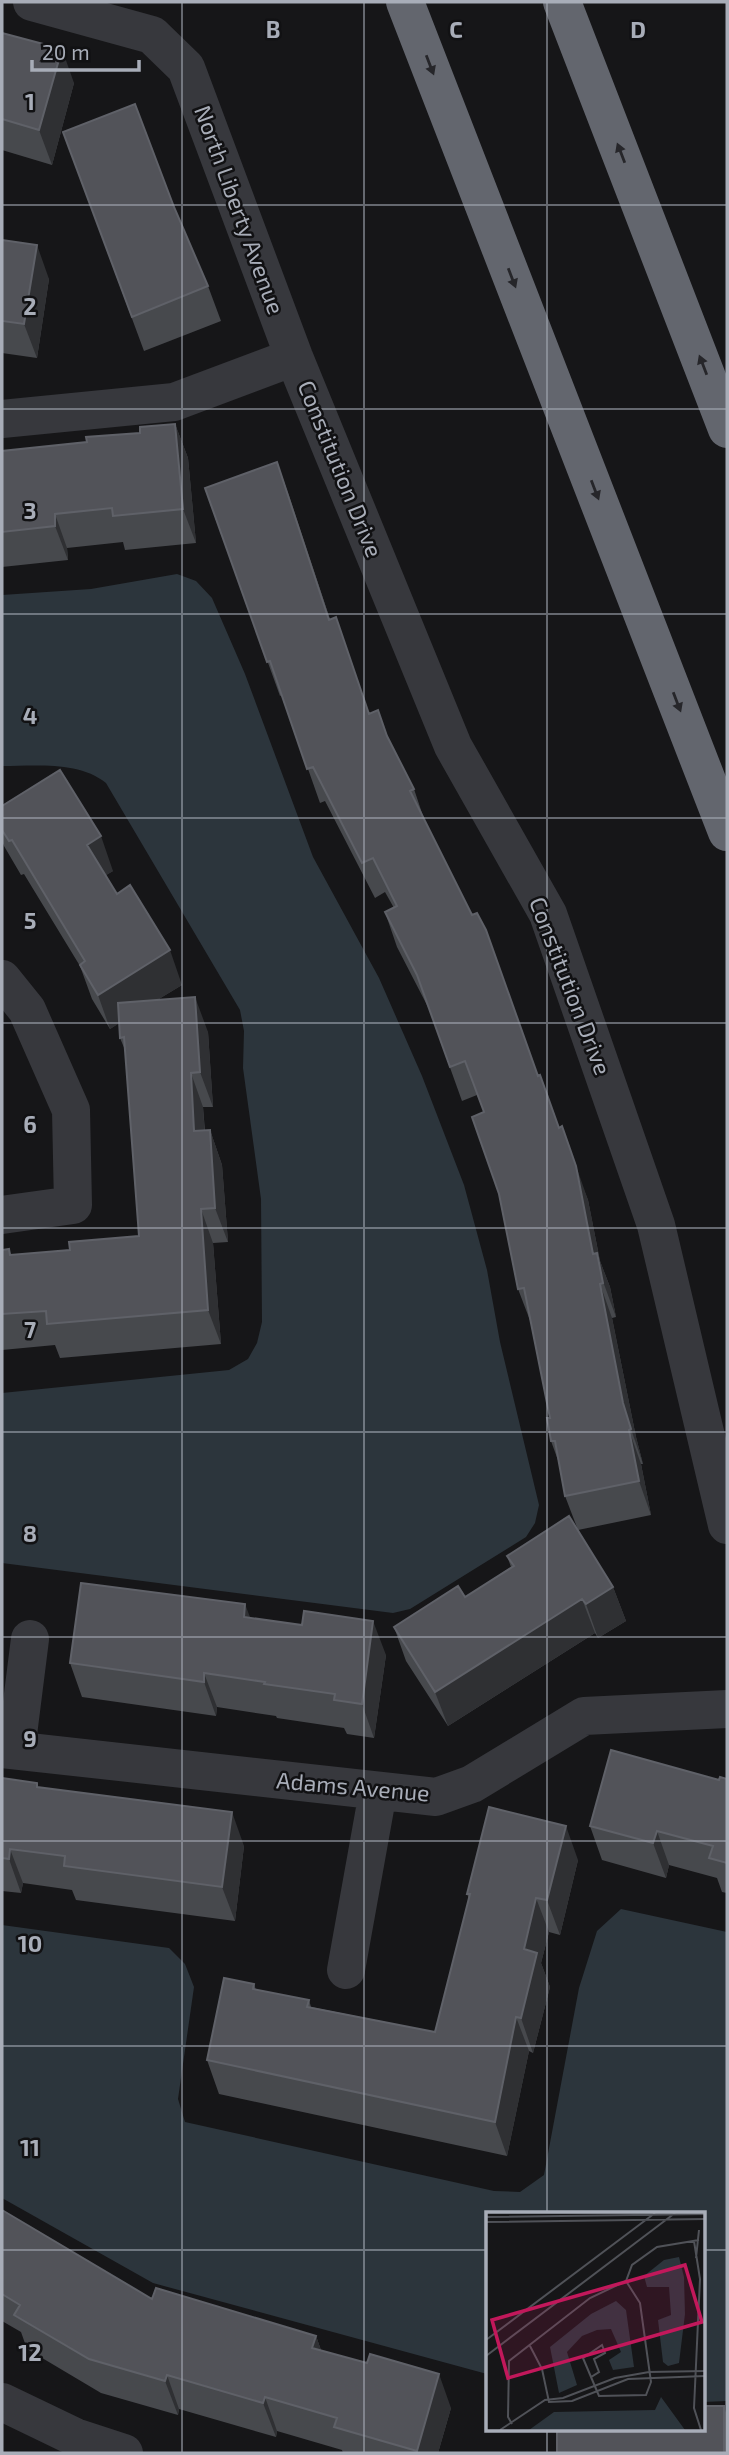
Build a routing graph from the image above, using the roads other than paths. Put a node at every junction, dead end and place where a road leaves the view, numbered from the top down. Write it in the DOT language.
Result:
graph roads {
  1 [pos="32,2"];
  2 [pos="405,2"];
  3 [pos="562,2"];
  4 [pos="294,357"];
  5 [pos="2,419"];
  6 [pos="727,429"];
  7 [pos="727,832"];
  8 [pos="2,979"];
  9 [pos="2,1214"];
  10 [pos="727,1525"];
  11 [pos="30,1639"];
  12 [pos="727,1709"];
  13 [pos="9,1749"];
  14 [pos="378,1792"];
  15 [pos="346,1970"];
  16 [pos="2,2402"];
  17 [pos="73,2445"];
  18 [pos="124,2453"];
  1 -- 4 [label="street, North Liberty Avenue"];
  2 -- 7 [label="highway, one-way"];
  6 -- 3 [label="highway, one-way"];
  4 -- 5 [label="street"];
  4 -- 10 [label="street, Constitution Drive"];
  8 -- 9 [label="street"];
  11 -- 13 [label="street"];
  12 -- 14 [label="street, Adams Avenue"];
  13 -- 14 [label="street, Adams Avenue"];
  14 -- 15 [label="street"];
  16 -- 17 [label="street"];
  17 -- 18 [label="street"];
}
